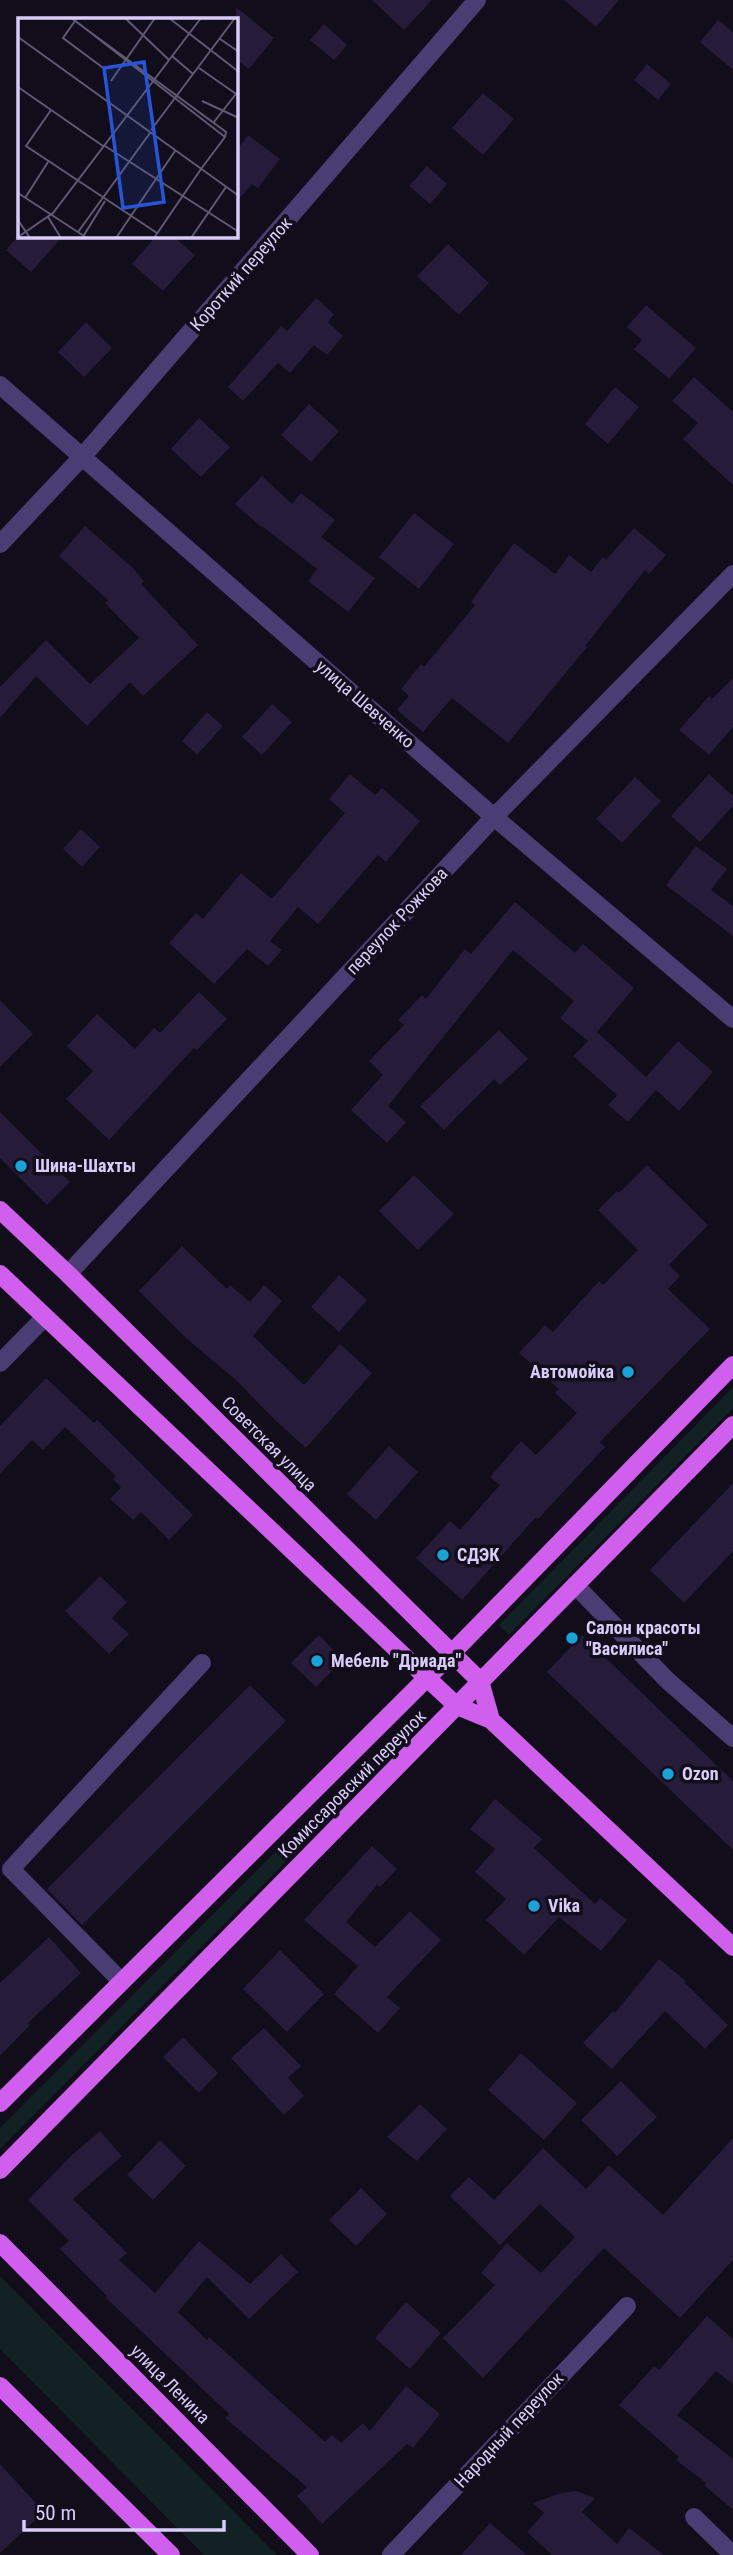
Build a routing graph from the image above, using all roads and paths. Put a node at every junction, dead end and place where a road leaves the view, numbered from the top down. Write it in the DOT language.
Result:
graph roads {
  1 [pos="477,0"];
  2 [pos="0,385"];
  3 [pos="83,456"];
  4 [pos="0,544"];
  5 [pos="733,574"];
  6 [pos="494,817"];
  7 [pos="733,1019"];
  8 [pos="0,1210"];
  9 [pos="0,1274"];
  10 [pos="68,1274"];
  11 [pos="45,1317"];
  12 [pos="0,1363"];
  13 [pos="733,1365"];
  14 [pos="733,1425"];
  15 [pos="575,1586"];
  16 [pos="451,1654"];
  17 [pos="202,1663"];
  18 [pos="427,1678"];
  19 [pos="480,1681"];
  20 [pos="457,1706"];
  21 [pos="492,1720"];
  22 [pos="733,1738"];
  23 [pos="733,1947"];
  24 [pos="121,1981"];
  25 [pos="0,2102"];
  26 [pos="0,2170"];
  27 [pos="0,2243"];
  28 [pos="626,2306"];
  29 [pos="0,2386"];
  30 [pos="694,2517"];
  31 [pos="171,2555"];
  32 [pos="310,2555"];
  33 [pos="391,2555"];
  34 [pos="733,2555"];
  1 -- 3 [label="street, Короткий переулок"];
  2 -- 3 [label="street, улица Шевченко"];
  3 -- 4 [label="street, Короткий переулок"];
  3 -- 6 [label="street, улица Шевченко"];
  5 -- 6 [label="street, переулок Рожкова"];
  6 -- 7 [label="street, улица Шевченко"];
  6 -- 10 [label="street, переулок Рожкова"];
  8 -- 10 [label="main road, Советская улица"];
  9 -- 11 [label="main road, Советская улица"];
  10 -- 16 [label="main road, Советская улица"];
  11 -- 12 [label="street"];
  11 -- 18 [label="main road, Советская улица"];
  13 -- 16 [label="main road, Комиссаровский переулок"];
  14 -- 15 [label="main road, Комиссаровский переулок"];
  15 -- 19 [label="main road, Комиссаровский переулок"];
  15 -- 22 [label="street"];
  16 -- 18 [label="main road, Комиссаровский переулок"];
  16 -- 19 [label="main road, Советская улица"];
  17 -- 24 [label="street"];
  18 -- 20 [label="main road, Советская улица"];
  18 -- 24 [label="main road, Комиссаровский переулок"];
  19 -- 20 [label="main road, Комиссаровский переулок"];
  19 -- 21 [label="main road, Советская улица"];
  20 -- 21 [label="main road, Советская улица"];
  20 -- 26 [label="main road, Комиссаровский переулок"];
  21 -- 23 [label="main road, Советская улица"];
  24 -- 25 [label="main road, Комиссаровский переулок"];
  27 -- 32 [label="main road, улица Ленина"];
  28 -- 33 [label="street, Народный переулок"];
  29 -- 31 [label="main road"];
  30 -- 34 [label="street"];
}
